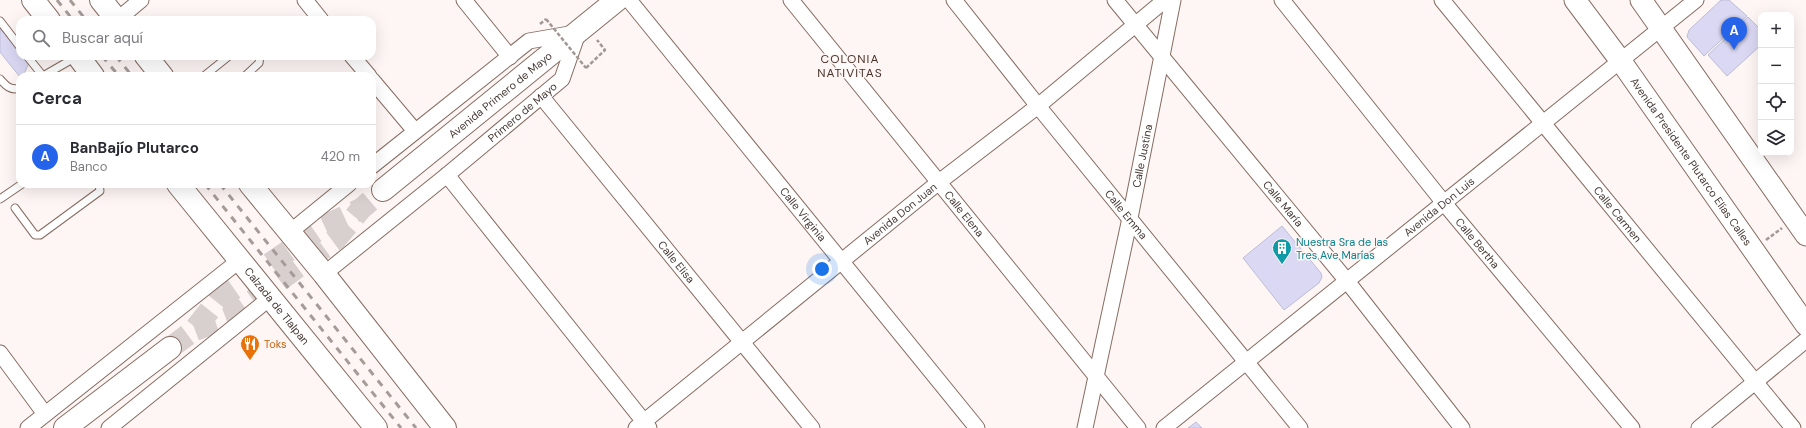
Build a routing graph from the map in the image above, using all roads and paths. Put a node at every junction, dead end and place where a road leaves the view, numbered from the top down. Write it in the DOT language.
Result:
graph roads {
  1 [pos="32,0"];
  2 [pos="101,0"];
  3 [pos="141,0"];
  4 [pos="304,0"];
  5 [pos="464,0"];
  6 [pos="617,0"];
  7 [pos="629,0"];
  8 [pos="791,0"];
  9 [pos="954,0"];
  10 [pos="1116,0"];
  11 [pos="1165,0"];
  12 [pos="1173,0"];
  13 [pos="1282,0"];
  14 [pos="1442,0"];
  15 [pos="1575,0"];
  16 [pos="1641,0"];
  17 [pos="1696,0"];
  18 [pos="46,16"];
  19 [pos="114,16"];
  20 [pos="122,16"];
  21 [pos="318,16"];
  22 [pos="546,19"];
  23 [pos="0,21"];
  24 [pos="1136,25"];
  25 [pos="1660,28"];
  26 [pos="578,32"];
  27 [pos="16,41"];
  28 [pos="605,50"];
  29 [pos="1161,56"];
  30 [pos="510,57"];
  31 [pos="30,60"];
  32 [pos="71,60"];
  33 [pos="81,60"];
  34 [pos="149,60"];
  35 [pos="224,60"];
  36 [pos="259,60"];
  37 [pos="355,60"];
  38 [pos="1620,60"];
  39 [pos="40,72"];
  40 [pos="50,72"];
  41 [pos="91,72"];
  42 [pos="159,72"];
  43 [pos="209,72"];
  44 [pos="249,72"];
  45 [pos="365,72"];
  46 [pos="0,79"];
  47 [pos="376,85"];
  48 [pos="16,90"];
  49 [pos="541,96"];
  50 [pos="1038,106"];
  51 [pos="1542,123"];
  52 [pos="415,131"];
  53 [pos="376,163"];
  54 [pos="447,175"];
  55 [pos="939,182"];
  56 [pos="16,188"];
  57 [pos="100,188"];
  58 [pos="181,188"];
  59 [pos="253,188"];
  60 [pos="344,188"];
  61 [pos="383,190"];
  62 [pos="0,199"];
  63 [pos="1444,203"];
  64 [pos="15,208"];
  65 [pos="1130,218"];
  66 [pos="1800,227"];
  67 [pos="290,232"];
  68 [pos="1753,249"];
  69 [pos="240,260"];
  70 [pos="841,261"];
  71 [pos="324,274"];
  72 [pos="1347,281"];
  73 [pos="270,298"];
  74 [pos="1806,324"];
  75 [pos="1806,340"];
  76 [pos="741,342"];
  77 [pos="170,348"];
  78 [pos="0,353"];
  79 [pos="1246,362"];
  80 [pos="1096,378"];
  81 [pos="1755,382"];
  82 [pos="45,414"];
  83 [pos="643,426"];
  84 [pos="28,428"];
  85 [pos="65,428"];
  86 [pos="109,428"];
  87 [pos="376,428"];
  88 [pos="445,428"];
  89 [pos="812,428"];
  90 [pos="977,428"];
  91 [pos="1085,428"];
  92 [pos="1138,428"];
  93 [pos="1164,428"];
  94 [pos="1300,428"];
  95 [pos="1462,428"];
  96 [pos="1632,428"];
  97 [pos="1698,428"];
  98 [pos="1793,428"];
  1 -- 18 [label="main road"];
  2 -- 19 [label="main road"];
  3 -- 20 [label="street"];
  4 -- 21 [label="street"];
  5 -- 30 [label="street"];
  6 -- 26 [label="main road, Avenida Primero de Mayo"];
  7 -- 70 [label="street, Calle Virginia"];
  8 -- 55 [label="street, Calle Elena"];
  9 -- 50 [label="street, Calle Emma"];
  10 -- 24 [label="street, Calle María"];
  11 -- 24 [label="street, Avenida Don Juan"];
  12 -- 29 [label="street, Calle Justina"];
  13 -- 63 [label="street, Calle Bertha"];
  14 -- 51 [label="street, Calle Carmen"];
  15 -- 38 [label="main road, Avenida Presidente Plutarco Elías Calles"];
  16 -- 25 [label="main road"];
  17 -- 25 [label="street, Avenida Don Luis"];
  22 -- 28 [label="path, bridge"];
  23 -- 27 [label="lane"];
  24 -- 29 [label="street, Calle María"];
  24 -- 50 [label="street, Avenida Don Juan"];
  25 -- 38 [label="street, Avenida Don Luis"];
  25 -- 66 [label="main road"];
  26 -- 30 [label="street"];
  26 -- 49 [label="street, Primero de Mayo"];
  26 -- 61 [label="main road, Avenida Primero de Mayo"];
  29 -- 65 [label="street, Calle Justina"];
  29 -- 72 [label="street, Calle María"];
  30 -- 52 [label="street"];
  31 -- 39 [label="lane"];
  32 -- 40 [label="lane"];
  33 -- 41 [label="main road"];
  34 -- 42 [label="main road"];
  35 -- 43 [label="lane"];
  36 -- 44 [label="lane"];
  37 -- 45 [label="street"];
  38 -- 51 [label="street, Avenida Don Luis"];
  38 -- 68 [label="main road, Avenida Presidente Plutarco Elías Calles"];
  46 -- 48 [label="lane"];
  47 -- 52 [label="street"];
  49 -- 54 [label="street, Primero de Mayo"];
  49 -- 76 [label="street, Calle Elisa"];
  50 -- 55 [label="street, Avenida Don Juan"];
  50 -- 65 [label="street, Calle Emma"];
  51 -- 63 [label="street, Avenida Don Luis"];
  51 -- 81 [label="street, Calle Carmen"];
  52 -- 53 [label="street"];
  54 -- 71 [label="street, Primero de Mayo"];
  54 -- 83 [label="street"];
  55 -- 70 [label="street, Avenida Don Juan"];
  55 -- 80 [label="street, Calle Elena"];
  56 -- 62 [label="lane"];
  57 -- 64 [label="lane"];
  58 -- 69 [label="main road, Calzada de Tlalpan"];
  59 -- 67 [label="main road"];
  60 -- 67 [label="street"];
  63 -- 72 [label="street, Avenida Don Luis"];
  63 -- 96 [label="street, Calle Bertha"];
  65 -- 79 [label="street, Calle Emma"];
  65 -- 80 [label="street, Calle Justina"];
  66 -- 68 [label="path"];
  67 -- 71 [label="main road"];
  68 -- 74 [label="main road, Avenida Presidente Plutarco Elías Calles"];
  69 -- 73 [label="main road, Calzada de Tlalpan"];
  69 -- 82 [label="street"];
  70 -- 76 [label="street, Avenida Don Juan"];
  70 -- 90 [label="street, Calle Virginia"];
  71 -- 88 [label="main road"];
  72 -- 79 [label="street, Avenida Don Luis"];
  72 -- 95 [label="street, Calle María"];
  73 -- 86 [label="street"];
  73 -- 87 [label="main road, Calzada de Tlalpan"];
  75 -- 81 [label="street"];
  76 -- 83 [label="street, Avenida Don Juan"];
  76 -- 89 [label="street, Calle Elisa"];
  77 -- 85 [label="main road"];
  78 -- 82 [label="street"];
  79 -- 93 [label="street, Avenida Don Luis"];
  79 -- 94 [label="street, Calle Emma"];
  80 -- 91 [label="street, Calle Justina"];
  80 -- 92 [label="street, Calle Elena"];
  81 -- 97 [label="street"];
  81 -- 98 [label="street, Calle Carmen"];
  82 -- 84 [label="street"];
}
